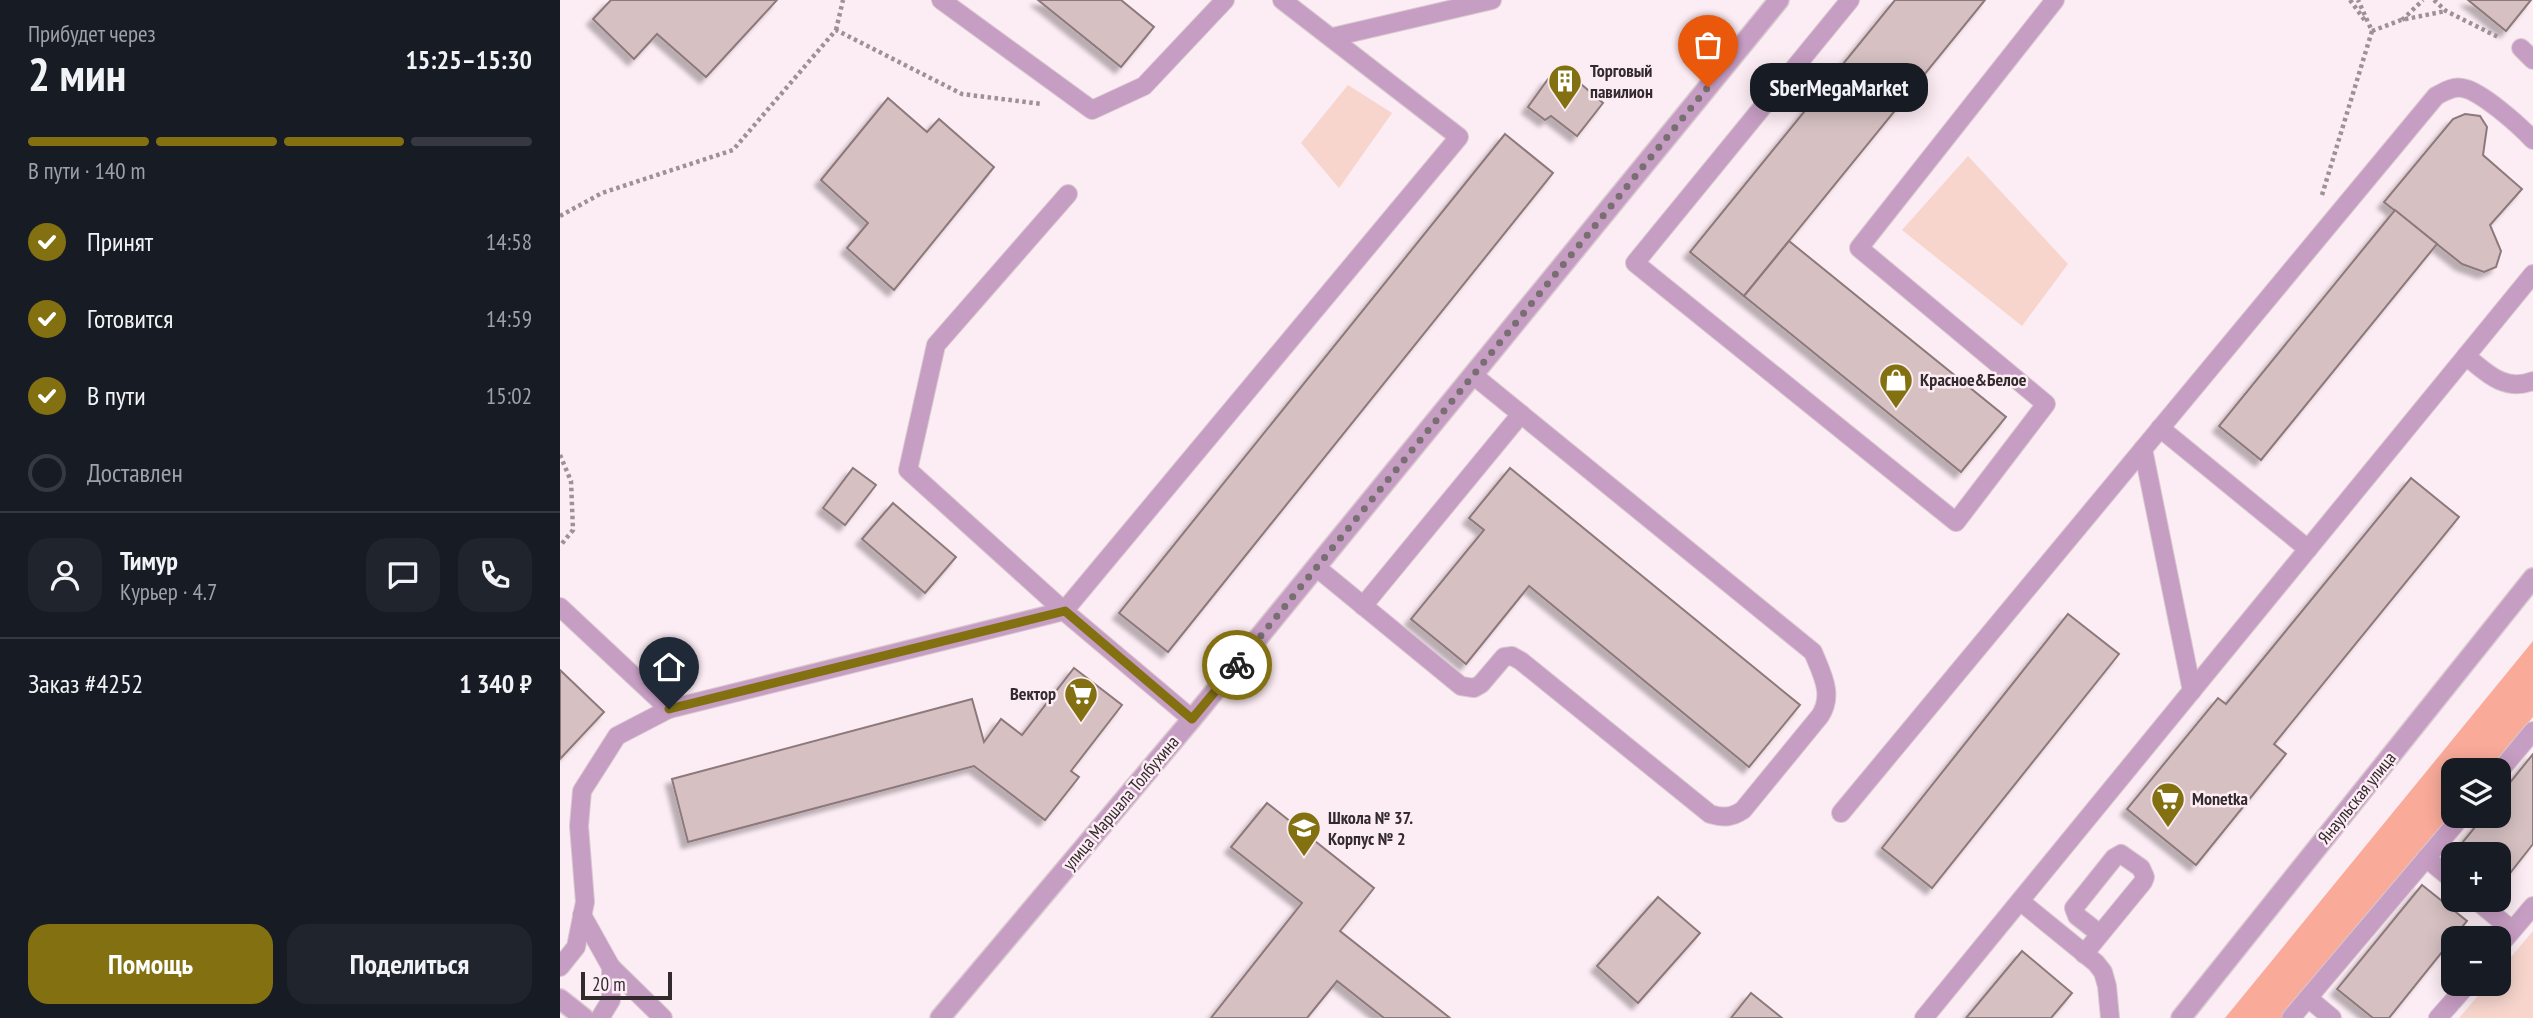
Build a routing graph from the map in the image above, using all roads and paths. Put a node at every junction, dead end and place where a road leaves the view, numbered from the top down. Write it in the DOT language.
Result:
graph roads {
  1 [pos="843,0"];
  2 [pos="941,0"];
  3 [pos="1225,0"];
  4 [pos="1282,0"];
  5 [pos="1492,0"];
  6 [pos="1850,0"];
  7 [pos="2055,0"];
  8 [pos="2350,0"];
  9 [pos="2358,0"];
  10 [pos="2423,0"];
  11 [pos="2434,0"];
  12 [pos="1774,1"];
  13 [pos="2446,11"];
  14 [pos="2401,20"];
  15 [pos="836,30"];
  16 [pos="2372,31"];
  17 [pos="1333,37"];
  18 [pos="2527,54"];
  19 [pos="1091,110"];
  20 [pos="2533,140"];
  21 [pos="1068,194"];
  22 [pos="2319,204"];
  23 [pos="560,216"];
  24 [pos="2533,274"];
  25 [pos="2466,356"];
  26 [pos="1473,375"];
  27 [pos="2533,381"];
  28 [pos="1521,414"];
  29 [pos="2160,428"];
  30 [pos="2143,449"];
  31 [pos="560,455"];
  32 [pos="560,546"];
  33 [pos="2308,549"];
  34 [pos="1316,568"];
  35 [pos="2533,578"];
  36 [pos="1363,606"];
  37 [pos="560,607"];
  38 [pos="1065,611"];
  39 [pos="2192,691"];
  40 [pos="669,709"];
  41 [pos="1192,719"];
  42 [pos="2533,731"];
  43 [pos="2511,758"];
  44 [pos="1841,813"];
  45 [pos="2452,828"];
  46 [pos="2426,858"];
  47 [pos="2441,870"];
  48 [pos="2020,901"];
  49 [pos="2533,906"];
  50 [pos="2490,912"];
  51 [pos="582,915"];
  52 [pos="2512,930"];
  53 [pos="2100,934"];
  54 [pos="2084,954"];
  55 [pos="560,967"];
  56 [pos="611,967"];
  57 [pos="2457,996"];
  58 [pos="2308,998"];
  59 [pos="560,999"];
  60 [pos="584,1018"];
  61 [pos="600,1018"];
  62 [pos="663,1018"];
  63 [pos="940,1018"];
  64 [pos="1924,1018"];
  65 [pos="2110,1018"];
  66 [pos="2181,1018"];
  67 [pos="2291,1018"];
  68 [pos="2332,1018"];
  69 [pos="2438,1018"];
  1 -- 15 [label="path"];
  2 -- 19 [label="lane"];
  3 -- 19 [label="lane"];
  4 -- 17 [label="lane"];
  5 -- 17 [label="lane"];
  6 -- 7 [label="lane"];
  8 -- 16 [label="path"];
  9 -- 16 [label="path"];
  10 -- 14 [label="path"];
  11 -- 13 [label="path"];
  12 -- 26 [label="street, улица Маршала Толбухина"];
  13 -- 14 [label="path"];
  13 -- 18 [label="path"];
  14 -- 16 [label="path"];
  15 -- 19 [label="path"];
  15 -- 23 [label="path"];
  16 -- 22 [label="path"];
  17 -- 38 [label="lane"];
  20 -- 29 [label="lane"];
  21 -- 38 [label="lane"];
  24 -- 25 [label="lane"];
  25 -- 27 [label="lane"];
  25 -- 33 [label="lane"];
  26 -- 28 [label="lane"];
  26 -- 34 [label="street, улица Маршала Толбухина"];
  28 -- 36 [label="lane"];
  28 -- 36 [label="lane"];
  29 -- 30 [label="lane"];
  29 -- 33 [label="lane"];
  30 -- 39 [label="lane"];
  30 -- 44 [label="lane"];
  31 -- 32 [label="path"];
  33 -- 39 [label="lane"];
  34 -- 36 [label="lane"];
  34 -- 41 [label="street, улица Маршала Толбухина"];
  35 -- 66 [label="street, Янаульская улица"];
  37 -- 40 [label="lane"];
  38 -- 40 [label="lane"];
  38 -- 41 [label="lane"];
  39 -- 48 [label="lane"];
  40 -- 51 [label="lane"];
  41 -- 63 [label="street, улица Маршала Толбухина"];
  42 -- 43 [label="lane"];
  45 -- 46 [label="lane"];
  46 -- 47 [label="lane"];
  46 -- 58 [label="lane"];
  48 -- 54 [label="lane"];
  48 -- 64 [label="lane"];
  49 -- 52 [label="lane"];
  50 -- 52 [label="lane"];
  51 -- 55 [label="lane"];
  51 -- 56 [label="lane"];
  53 -- 54 [label="lane"];
  54 -- 65 [label="lane"];
  56 -- 61 [label="lane"];
  56 -- 62 [label="lane"];
  57 -- 69 [label="lane"];
  58 -- 67 [label="lane"];
  58 -- 68 [label="lane"];
  59 -- 60 [label="street"];
}
